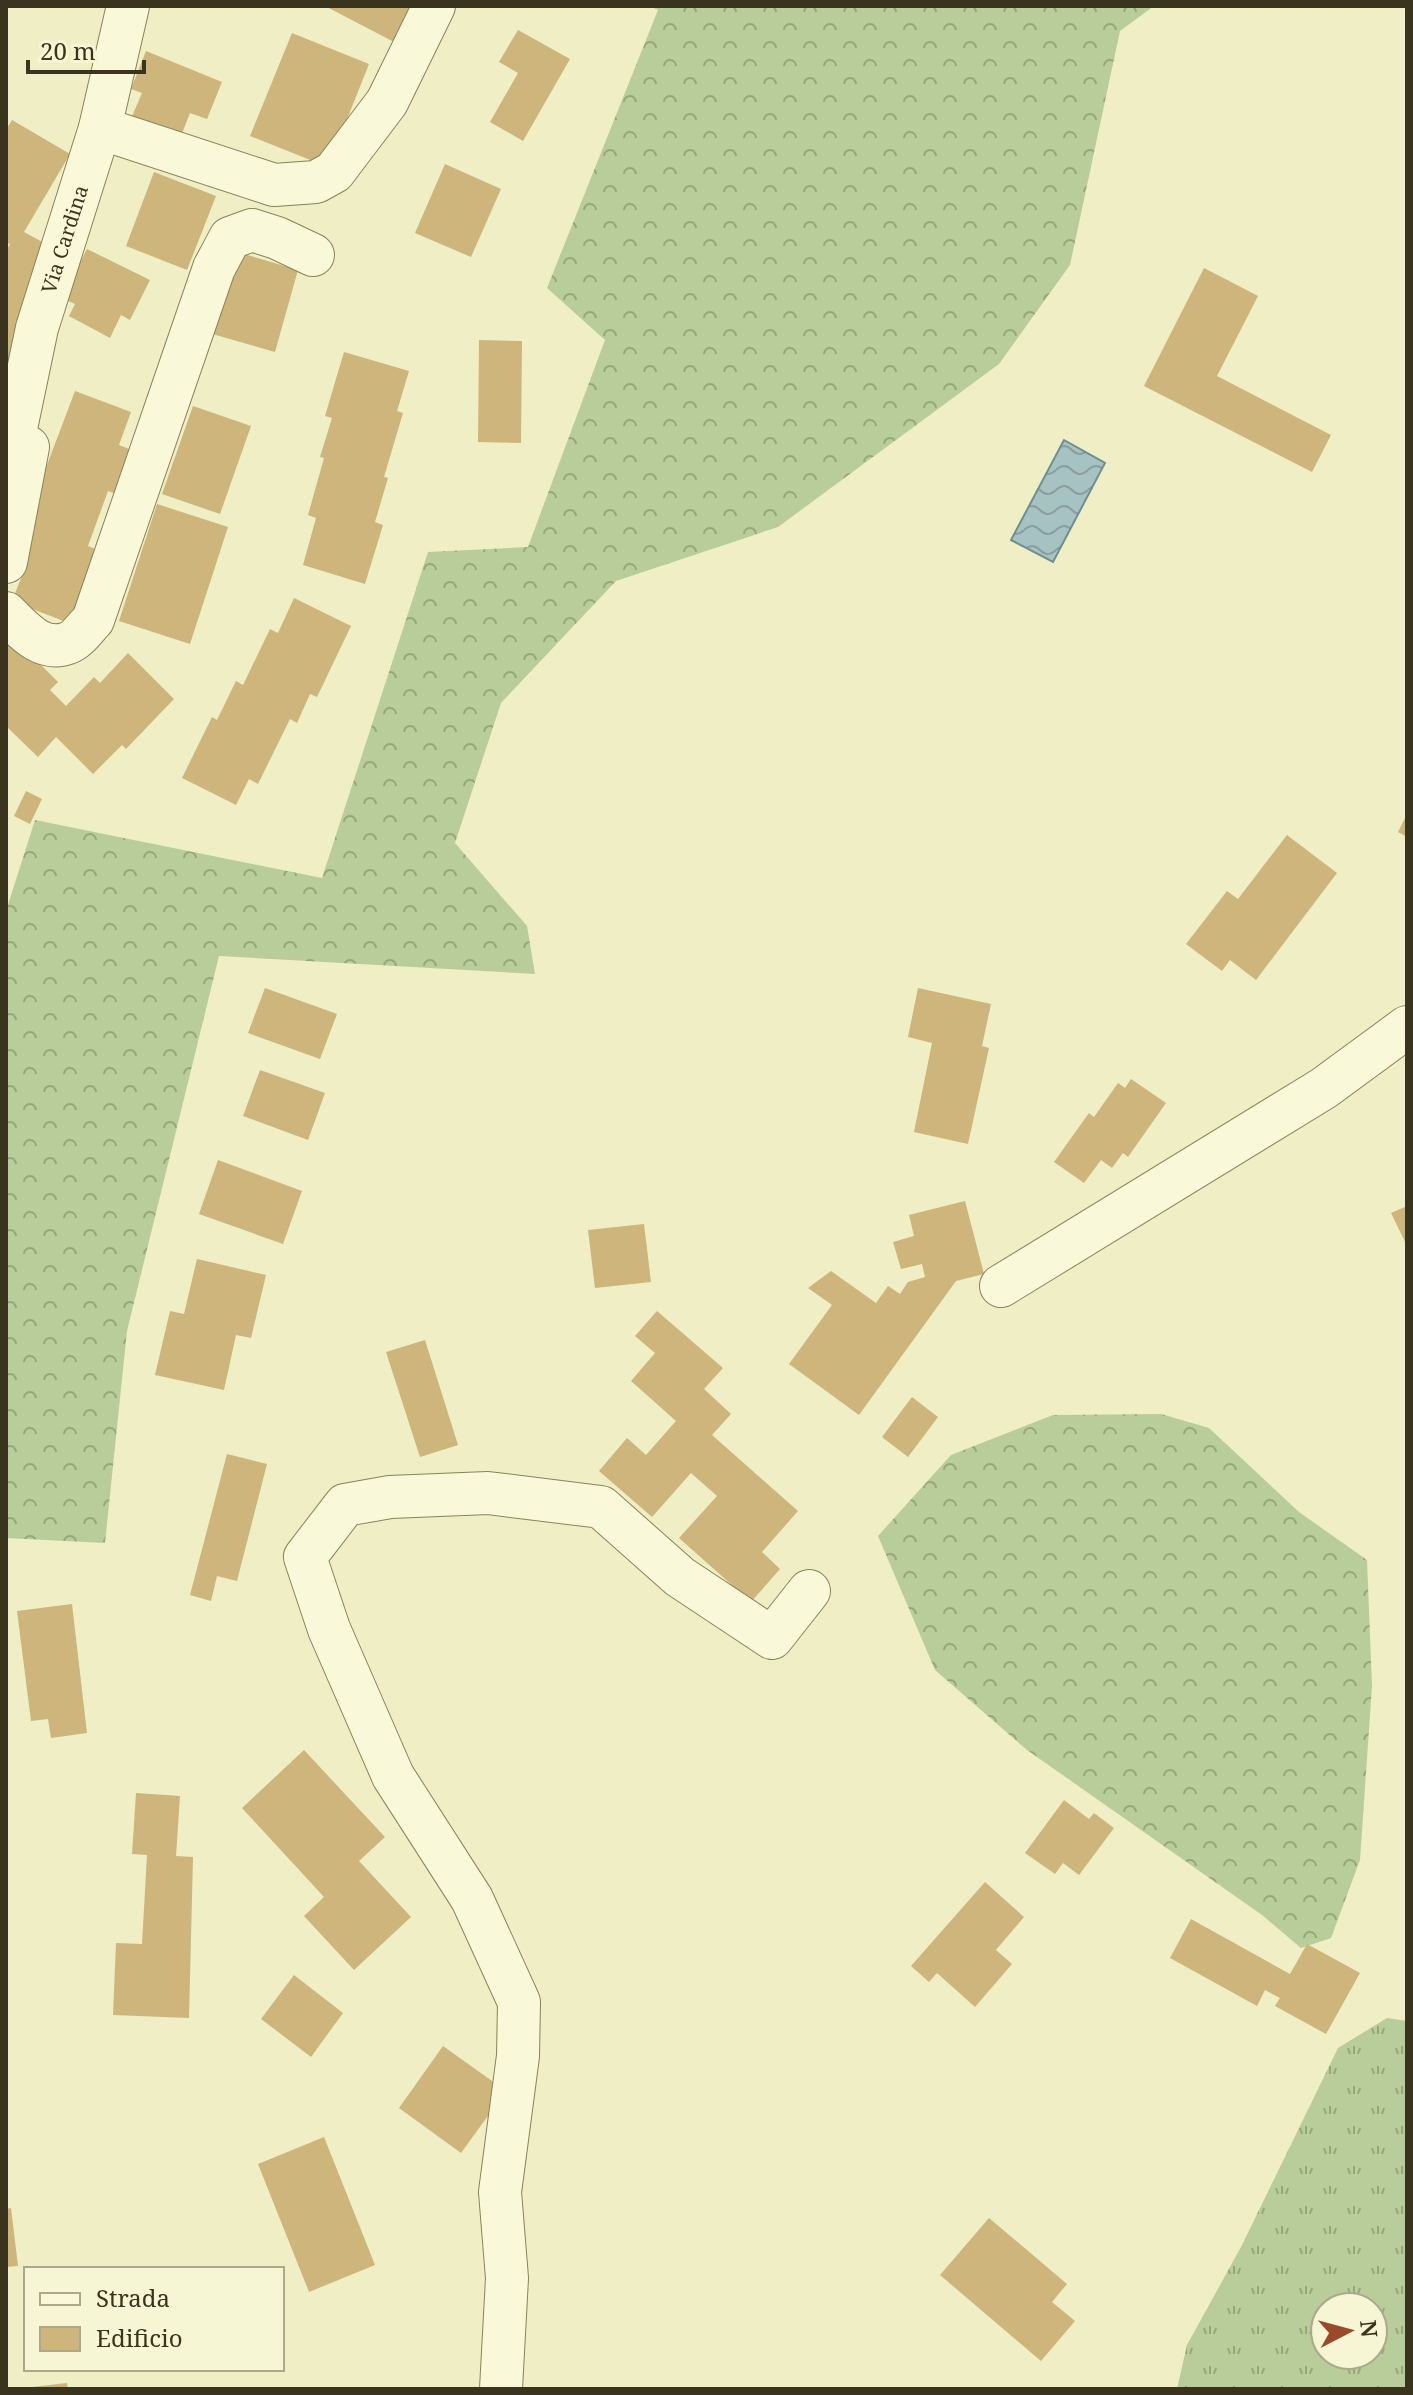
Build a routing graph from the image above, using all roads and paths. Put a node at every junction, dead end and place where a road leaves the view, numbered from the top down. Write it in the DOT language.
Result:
graph roads {
  1 [pos="128,6"];
  2 [pos="434,6"];
  3 [pos="100,128"];
  4 [pos="313,255"];
  5 [pos="53,276"];
  6 [pos="6,476"];
  7 [pos="6,562"];
  8 [pos="6,613"];
  9 [pos="1407,1027"];
  10 [pos="1001,1286"];
  11 [pos="809,1591"];
  12 [pos="501,2389"];
  1 -- 3 [label="street, Via Cardina"];
  2 -- 3 [label="street"];
  3 -- 5 [label="street, Via Cardina"];
  4 -- 8 [label="street"];
  5 -- 6 [label="street, Via Cardina"];
  5 -- 7 [label="street"];
  9 -- 10 [label="street"];
  11 -- 12 [label="street"];
}
